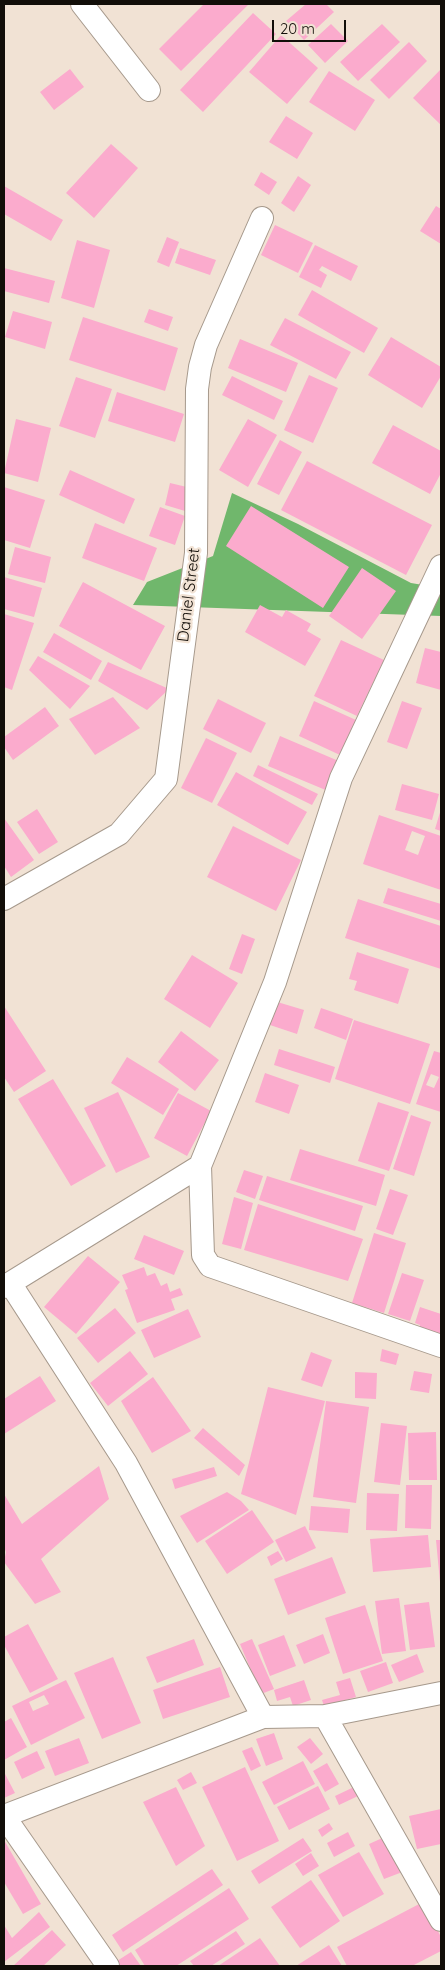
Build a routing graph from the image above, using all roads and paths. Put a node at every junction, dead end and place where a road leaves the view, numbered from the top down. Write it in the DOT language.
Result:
graph roads {
  1 [pos="82,4"];
  2 [pos="149,90"];
  3 [pos="262,218"];
  4 [pos="439,576"];
  5 [pos="4,898"];
  6 [pos="200,1166"];
  7 [pos="7,1285"];
  8 [pos="441,1346"];
  9 [pos="441,1692"];
  10 [pos="325,1716"];
  11 [pos="264,1717"];
  12 [pos="4,1816"];
  13 [pos="441,1920"];
  14 [pos="108,1966"];
  1 -- 2 [label="street"];
  3 -- 5 [label="street, Daniel Street"];
  4 -- 6 [label="street"];
  6 -- 7 [label="street"];
  6 -- 8 [label="street"];
  7 -- 11 [label="street"];
  9 -- 10 [label="street"];
  10 -- 11 [label="street"];
  10 -- 13 [label="street"];
  11 -- 12 [label="street"];
  12 -- 14 [label="street"];
}
